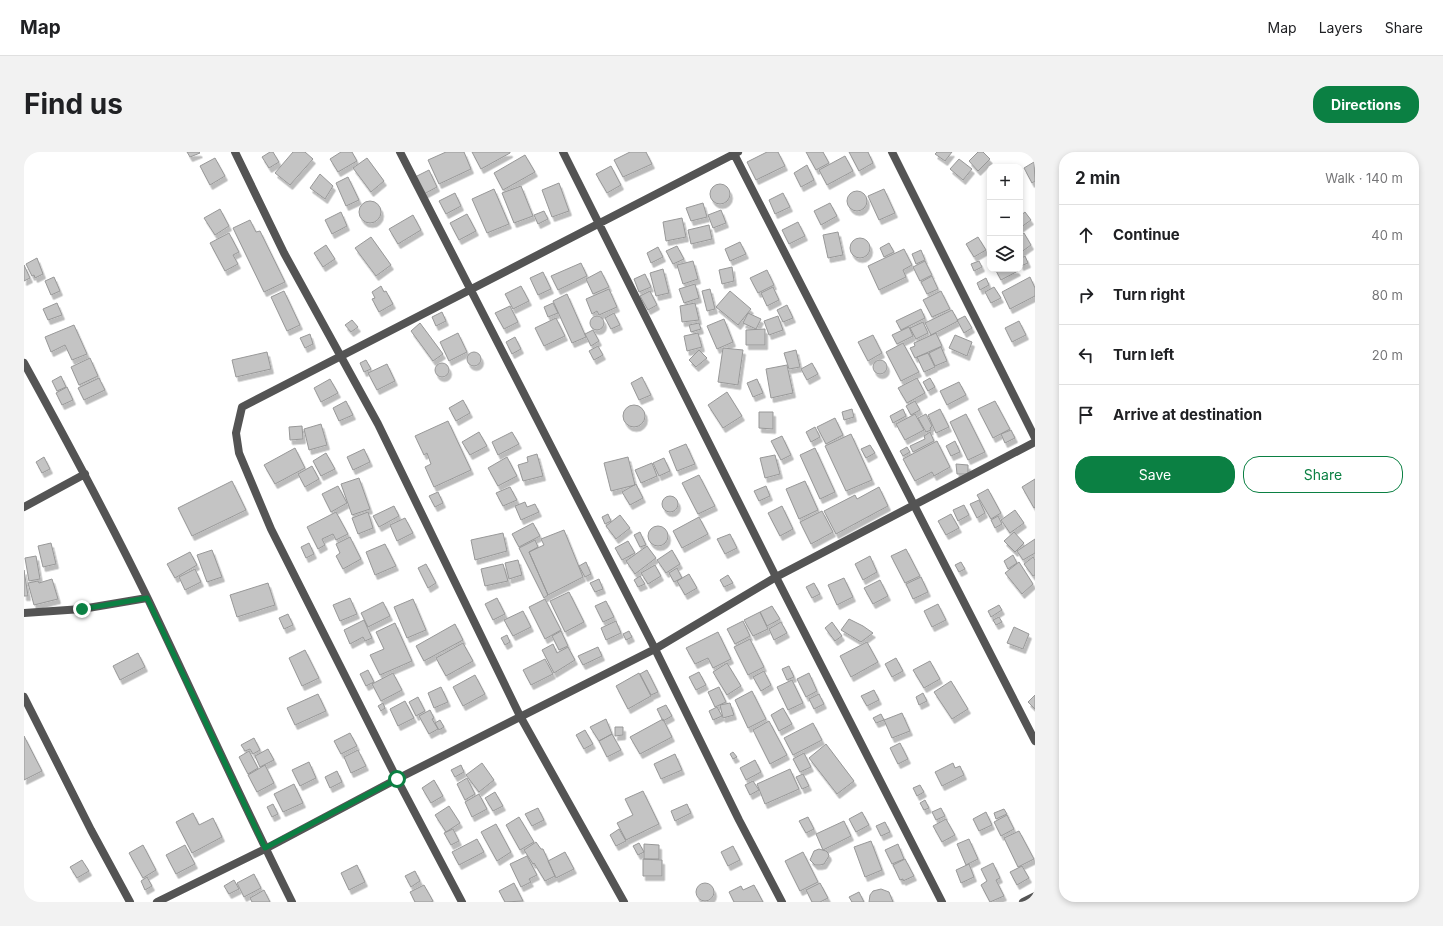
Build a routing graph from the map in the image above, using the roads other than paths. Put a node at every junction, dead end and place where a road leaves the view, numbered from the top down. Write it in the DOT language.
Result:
graph roads {
  1 [pos="234,152"];
  2 [pos="400,152"];
  3 [pos="563,152"];
  4 [pos="892,152"];
  5 [pos="735,153"];
  6 [pos="599,224"];
  7 [pos="470,290"];
  8 [pos="341,356"];
  9 [pos="24,363"];
  10 [pos="1035,438"];
  11 [pos="1035,442"];
  12 [pos="85,474"];
  13 [pos="914,505"];
  14 [pos="24,507"];
  15 [pos="776,577"];
  16 [pos="147,598"];
  17 [pos="24,613"];
  18 [pos="654,649"];
  19 [pos="24,698"];
  20 [pos="520,716"];
  21 [pos="1035,741"];
  22 [pos="397,779"];
  23 [pos="265,848"];
  24 [pos="1035,896"];
  25 [pos="130,902"];
  26 [pos="157,902"];
  27 [pos="292,902"];
  28 [pos="462,902"];
  29 [pos="624,902"];
  30 [pos="782,902"];
  31 [pos="942,902"];
  32 [pos="1023,902"];
  1 -- 8 [label="street"];
  2 -- 7 [label="street"];
  3 -- 6 [label="street"];
  4 -- 10 [label="street"];
  5 -- 6 [label="street"];
  5 -- 13 [label="street"];
  6 -- 7 [label="street"];
  6 -- 15 [label="street"];
  7 -- 8 [label="street"];
  7 -- 18 [label="street"];
  8 -- 20 [label="street"];
  8 -- 22 [label="street"];
  9 -- 12 [label="street"];
  11 -- 13 [label="street"];
  12 -- 14 [label="street"];
  12 -- 16 [label="street"];
  13 -- 15 [label="street"];
  13 -- 21 [label="street"];
  15 -- 18 [label="street"];
  15 -- 31 [label="street"];
  16 -- 17 [label="street"];
  16 -- 23 [label="street"];
  18 -- 20 [label="street"];
  18 -- 30 [label="street"];
  19 -- 25 [label="street"];
  20 -- 22 [label="street"];
  20 -- 29 [label="street"];
  22 -- 23 [label="street"];
  22 -- 28 [label="street"];
  23 -- 26 [label="street"];
  23 -- 27 [label="street"];
  24 -- 32 [label="street"];
}
